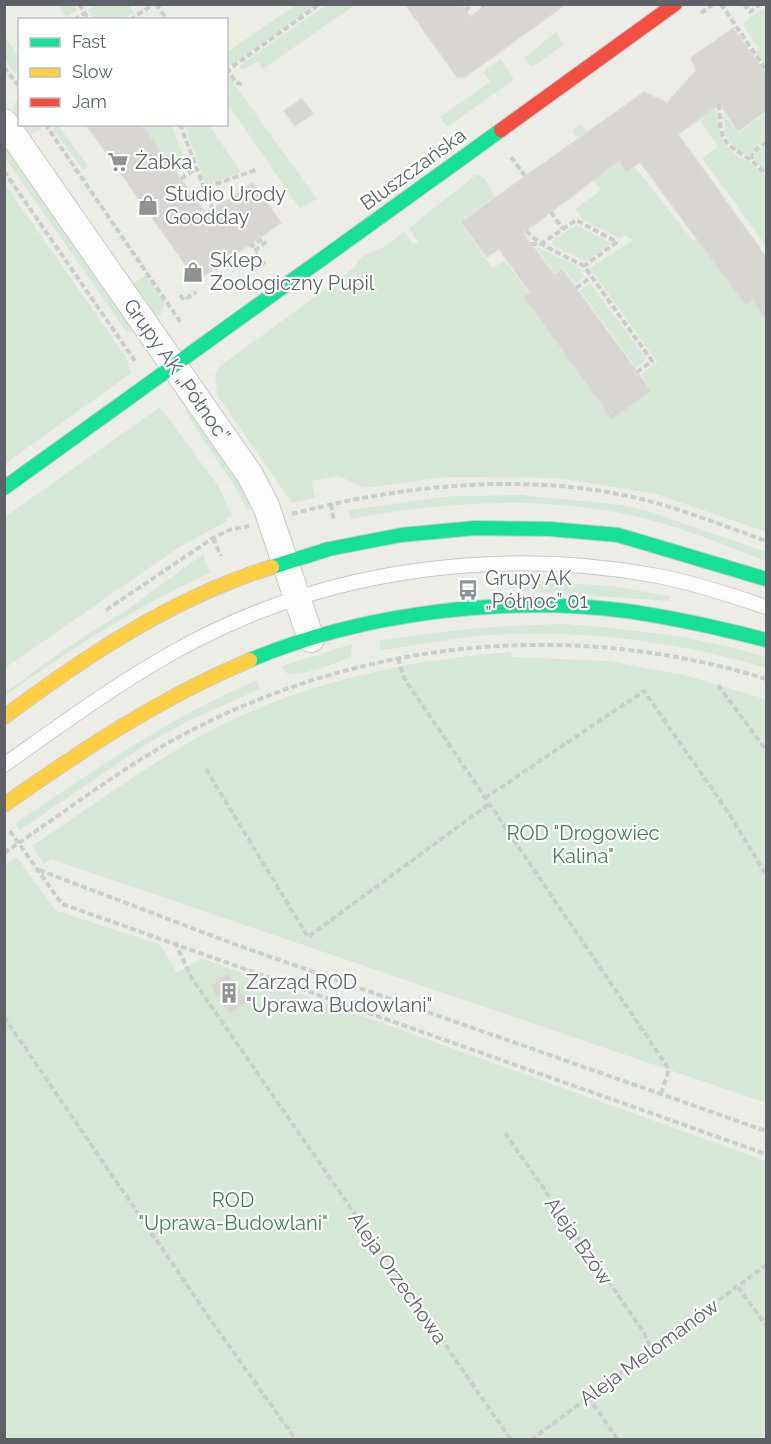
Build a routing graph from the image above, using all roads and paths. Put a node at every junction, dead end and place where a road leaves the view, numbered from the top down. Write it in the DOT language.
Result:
graph roads {
  1 [pos="88,4"];
  2 [pos="155,4"];
  3 [pos="320,4"];
  4 [pos="474,4"];
  5 [pos="675,4"];
  6 [pos="721,4"];
  7 [pos="744,4"];
  8 [pos="760,4"];
  9 [pos="82,9"];
  10 [pos="465,10"];
  11 [pos="165,17"];
  12 [pos="133,18"];
  13 [pos="4,67"];
  14 [pos="766,70"];
  15 [pos="242,84"];
  16 [pos="18,85"];
  17 [pos="719,104"];
  18 [pos="4,122"];
  19 [pos="46,126"];
  20 [pos="181,126"];
  21 [pos="766,142"];
  22 [pos="751,159"];
  23 [pos="196,168"];
  24 [pos="4,171"];
  25 [pos="256,171"];
  26 [pos="766,173"];
  27 [pos="181,180"];
  28 [pos="204,188"];
  29 [pos="213,210"];
  30 [pos="551,212"];
  31 [pos="563,229"];
  32 [pos="526,231"];
  33 [pos="250,244"];
  34 [pos="531,244"];
  35 [pos="541,244"];
  36 [pos="584,267"];
  37 [pos="268,270"];
  38 [pos="591,277"];
  39 [pos="576,288"];
  40 [pos="196,292"];
  41 [pos="180,295"];
  42 [pos="181,323"];
  43 [pos="174,366"];
  44 [pos="139,371"];
  45 [pos="637,372"];
  46 [pos="4,488"];
  47 [pos="331,504"];
  48 [pos="335,526"];
  49 [pos="244,527"];
  50 [pos="213,538"];
  51 [pos="224,563"];
  52 [pos="284,563"];
  53 [pos="766,579"];
  54 [pos="297,599"];
  55 [pos="766,607"];
  56 [pos="103,612"];
  57 [pos="311,639"];
  58 [pos="766,640"];
  59 [pos="398,658"];
  60 [pos="766,679"];
  61 [pos="718,685"];
  62 [pos="4,717"];
  63 [pos="766,750"];
  64 [pos="4,765"];
  65 [pos="206,769"];
  66 [pos="485,798"];
  67 [pos="489,804"];
  68 [pos="4,805"];
  69 [pos="4,823"];
  70 [pos="19,844"];
  71 [pos="4,853"];
  72 [pos="37,869"];
  73 [pos="766,874"];
  74 [pos="175,942"];
  75 [pos="4,1017"];
  76 [pos="661,1094"];
  77 [pos="766,1131"];
  78 [pos="505,1133"];
  79 [pos="766,1154"];
  80 [pos="766,1265"];
  81 [pos="738,1287"];
  82 [pos="766,1324"];
  83 [pos="652,1350"];
  84 [pos="588,1397"];
  85 [pos="296,1440"];
  86 [pos="512,1440"];
  87 [pos="531,1440"];
  88 [pos="618,1440"];
  1 -- 9 [label="path"];
  2 -- 11 [label="path"];
  2 -- 12 [label="path"];
  3 -- 15 [label="path"];
  4 -- 10 [label="path"];
  5 -- 43 [label="main road, Bluszczańska"];
  6 -- 14 [label="path"];
  7 -- 8 [label="path"];
  13 -- 16 [label="path"];
  17 -- 22 [label="path"];
  18 -- 43 [label="street, Grupy AK „Północ”"];
  19 -- 42 [label="path"];
  20 -- 23 [label="path"];
  21 -- 22 [label="path"];
  22 -- 26 [label="path"];
  23 -- 27 [label="path"];
  23 -- 28 [label="path"];
  24 -- 44 [label="path"];
  25 -- 28 [label="path"];
  28 -- 29 [label="path"];
  30 -- 31 [label="path"];
  31 -- 35 [label="path"];
  31 -- 36 [label="path"];
  32 -- 35 [label="path"];
  33 -- 37 [label="path"];
  34 -- 35 [label="path"];
  35 -- 36 [label="path"];
  36 -- 38 [label="path"];
  38 -- 39 [label="path"];
  38 -- 45 [label="path"];
  40 -- 41 [label="path"];
  43 -- 46 [label="main road, Bluszczańska"];
  43 -- 52 [label="street, Grupy AK „Północ”"];
  47 -- 48 [label="path"];
  49 -- 50 [label="path"];
  50 -- 51 [label="path"];
  50 -- 56 [label="path"];
  52 -- 53 [label="main road"];
  52 -- 54 [label="street, Grupy AK „Północ”"];
  52 -- 62 [label="main road"];
  54 -- 55 [label="lane"];
  54 -- 57 [label="street, Grupy AK „Północ”"];
  54 -- 64 [label="lane"];
  57 -- 58 [label="main road"];
  57 -- 68 [label="main road"];
  59 -- 60 [label="path"];
  59 -- 66 [label="path"];
  59 -- 70 [label="path"];
  61 -- 63 [label="path"];
  65 -- 67 [label="path"];
  66 -- 67 [label="path"];
  66 -- 73 [label="path"];
  67 -- 76 [label="path"];
  69 -- 70 [label="path"];
  70 -- 71 [label="path"];
  70 -- 72 [label="path"];
  72 -- 74 [label="path"];
  72 -- 76 [label="path"];
  74 -- 79 [label="path"];
  74 -- 86 [label="path, Aleja Orzechowa"];
  75 -- 85 [label="path"];
  76 -- 77 [label="path"];
  78 -- 83 [label="path, Aleja Bzów"];
  80 -- 81 [label="path, Aleja Melomanów"];
  81 -- 82 [label="path"];
  81 -- 83 [label="path, Aleja Melomanów"];
  83 -- 84 [label="path, Aleja Melomanów"];
  84 -- 87 [label="path, Aleja Melomanów"];
  84 -- 88 [label="path"];
}
